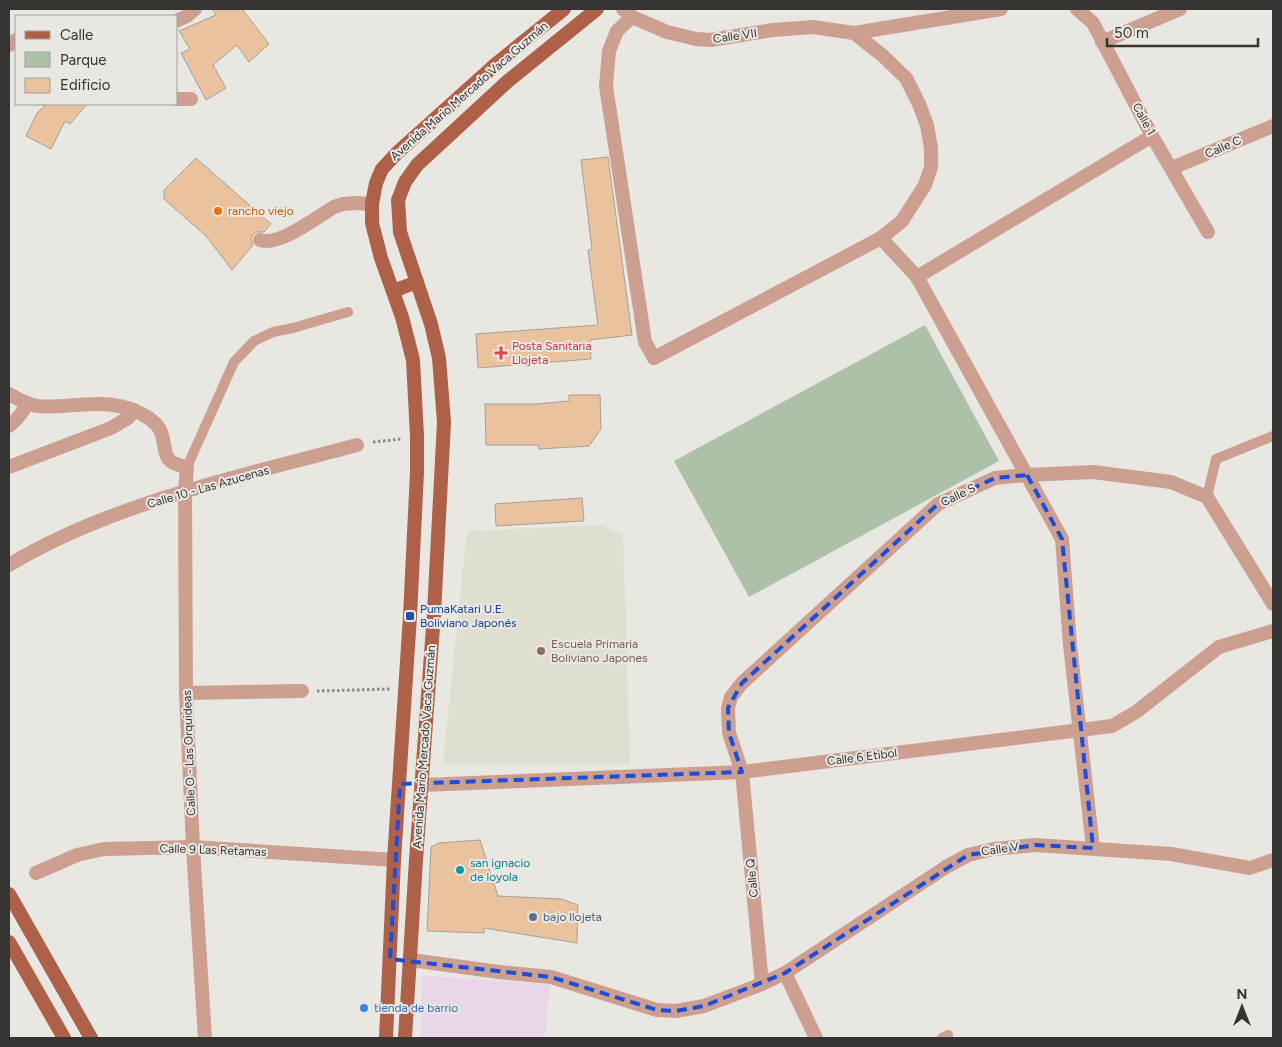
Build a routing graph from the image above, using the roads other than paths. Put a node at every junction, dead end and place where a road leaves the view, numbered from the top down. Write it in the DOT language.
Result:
graph roads {
  1 [pos="195,9"];
  2 [pos="564,9"];
  3 [pos="597,9"];
  4 [pos="1001,9"];
  5 [pos="1077,9"];
  6 [pos="1180,9"];
  7 [pos="628,13"];
  8 [pos="178,20"];
  9 [pos="854,33"];
  10 [pos="1102,42"];
  11 [pos="178,99"];
  12 [pos="191,99"];
  13 [pos="1273,126"];
  14 [pos="1152,136"];
  15 [pos="1172,168"];
  16 [pos="372,204"];
  17 [pos="1208,232"];
  18 [pos="881,238"];
  19 [pos="260,240"];
  20 [pos="917,277"];
  21 [pos="417,282"];
  22 [pos="393,291"];
  23 [pos="348,312"];
  24 [pos="9,394"];
  25 [pos="27,403"];
  26 [pos="134,410"];
  27 [pos="9,426"];
  28 [pos="1273,436"];
  29 [pos="357,445"];
  30 [pos="9,467"];
  31 [pos="188,468"];
  32 [pos="1027,475"];
  33 [pos="184,492"];
  34 [pos="1207,497"];
  35 [pos="415,508"];
  36 [pos="440,508"];
  37 [pos="9,566"];
  38 [pos="1273,604"];
  39 [pos="1273,631"];
  40 [pos="302,691"];
  41 [pos="186,693"];
  42 [pos="1080,730"];
  43 [pos="742,772"];
  44 [pos="400,784"];
  45 [pos="422,785"];
  46 [pos="193,847"];
  47 [pos="1093,848"];
  48 [pos="394,860"];
  49 [pos="416,860"];
  50 [pos="1273,860"];
  51 [pos="36,873"];
  52 [pos="9,894"];
  53 [pos="9,942"];
  54 [pos="390,959"];
  55 [pos="411,960"];
  56 [pos="785,973"];
  57 [pos="762,984"];
  58 [pos="64,1038"];
  59 [pos="91,1038"];
  60 [pos="205,1038"];
  61 [pos="386,1038"];
  62 [pos="405,1038"];
  63 [pos="816,1038"];
  1 -- 8 [label="street"];
  2 -- 16 [label="main road, Avenida Mario Mercado Vaca Guzmán"];
  3 -- 21 [label="main road, Avenida Mario Mercado Vaca Guzmán"];
  4 -- 9 [label="street"];
  5 -- 10 [label="street, Calle 1"];
  6 -- 10 [label="street"];
  7 -- 9 [label="street, Calle VII"];
  7 -- 18 [label="street"];
  9 -- 18 [label="street"];
  10 -- 14 [label="street, Calle 1"];
  11 -- 12 [label="street"];
  13 -- 15 [label="street, Calle C"];
  14 -- 15 [label="street, Calle 1"];
  14 -- 20 [label="street"];
  15 -- 17 [label="street, Calle 1"];
  16 -- 19 [label="street"];
  16 -- 22 [label="main road, Avenida Mario Mercado Vaca Guzmán"];
  18 -- 20 [label="street"];
  20 -- 32 [label="street"];
  21 -- 22 [label="main road"];
  21 -- 36 [label="main road, Avenida Mario Mercado Vaca Guzmán"];
  22 -- 35 [label="main road, Avenida Mario Mercado Vaca Guzmán"];
  23 -- 31 [label="lane"];
  24 -- 25 [label="street"];
  25 -- 26 [label="street"];
  25 -- 27 [label="street"];
  26 -- 30 [label="street"];
  26 -- 31 [label="street"];
  28 -- 34 [label="lane"];
  29 -- 33 [label="street, Calle 10 - Las Azucenas"];
  31 -- 33 [label="street, Calle O - Las Orquideas"];
  32 -- 34 [label="street, Calle S"];
  32 -- 42 [label="street"];
  32 -- 43 [label="street, Calle S"];
  33 -- 37 [label="street, Calle 10 - Las Azucenas"];
  33 -- 41 [label="street, Calle O - Las Orquideas"];
  34 -- 38 [label="street"];
  35 -- 36 [label="main road"];
  35 -- 44 [label="main road, Avenida Mario Mercado Vaca Guzmán"];
  36 -- 45 [label="main road, Avenida Mario Mercado Vaca Guzmán"];
  39 -- 42 [label="street, Calle 6 Etibol"];
  40 -- 41 [label="street"];
  41 -- 46 [label="street, Calle O - Las Orquideas"];
  42 -- 43 [label="street, Calle 6 Etibol"];
  42 -- 47 [label="street"];
  43 -- 45 [label="street, Calle 6 Etibol"];
  43 -- 57 [label="street, Calle Q"];
  44 -- 45 [label="main road"];
  44 -- 48 [label="main road, Avenida Mario Mercado Vaca Guzmán"];
  45 -- 49 [label="main road, Avenida Mario Mercado Vaca Guzmán"];
  46 -- 48 [label="street, Calle 9 Las Retamas"];
  46 -- 51 [label="street, Calle 9 Las Retamas"];
  46 -- 60 [label="street, Calle O - Las Orquideas"];
  47 -- 50 [label="street, Calle V"];
  47 -- 56 [label="street, Calle V"];
  48 -- 49 [label="main road"];
  48 -- 54 [label="main road, Avenida Mario Mercado Vaca Guzmán"];
  49 -- 55 [label="main road, Avenida Mario Mercado Vaca Guzmán"];
  52 -- 59 [label="main road"];
  53 -- 58 [label="main road"];
  54 -- 55 [label="main road"];
  54 -- 61 [label="main road, Avenida Mario Mercado Vaca Guzmán"];
  55 -- 57 [label="street, Calle V"];
  55 -- 62 [label="main road, Avenida Mario Mercado Vaca Guzmán"];
  56 -- 57 [label="street, Calle V"];
  56 -- 63 [label="street"];
}
